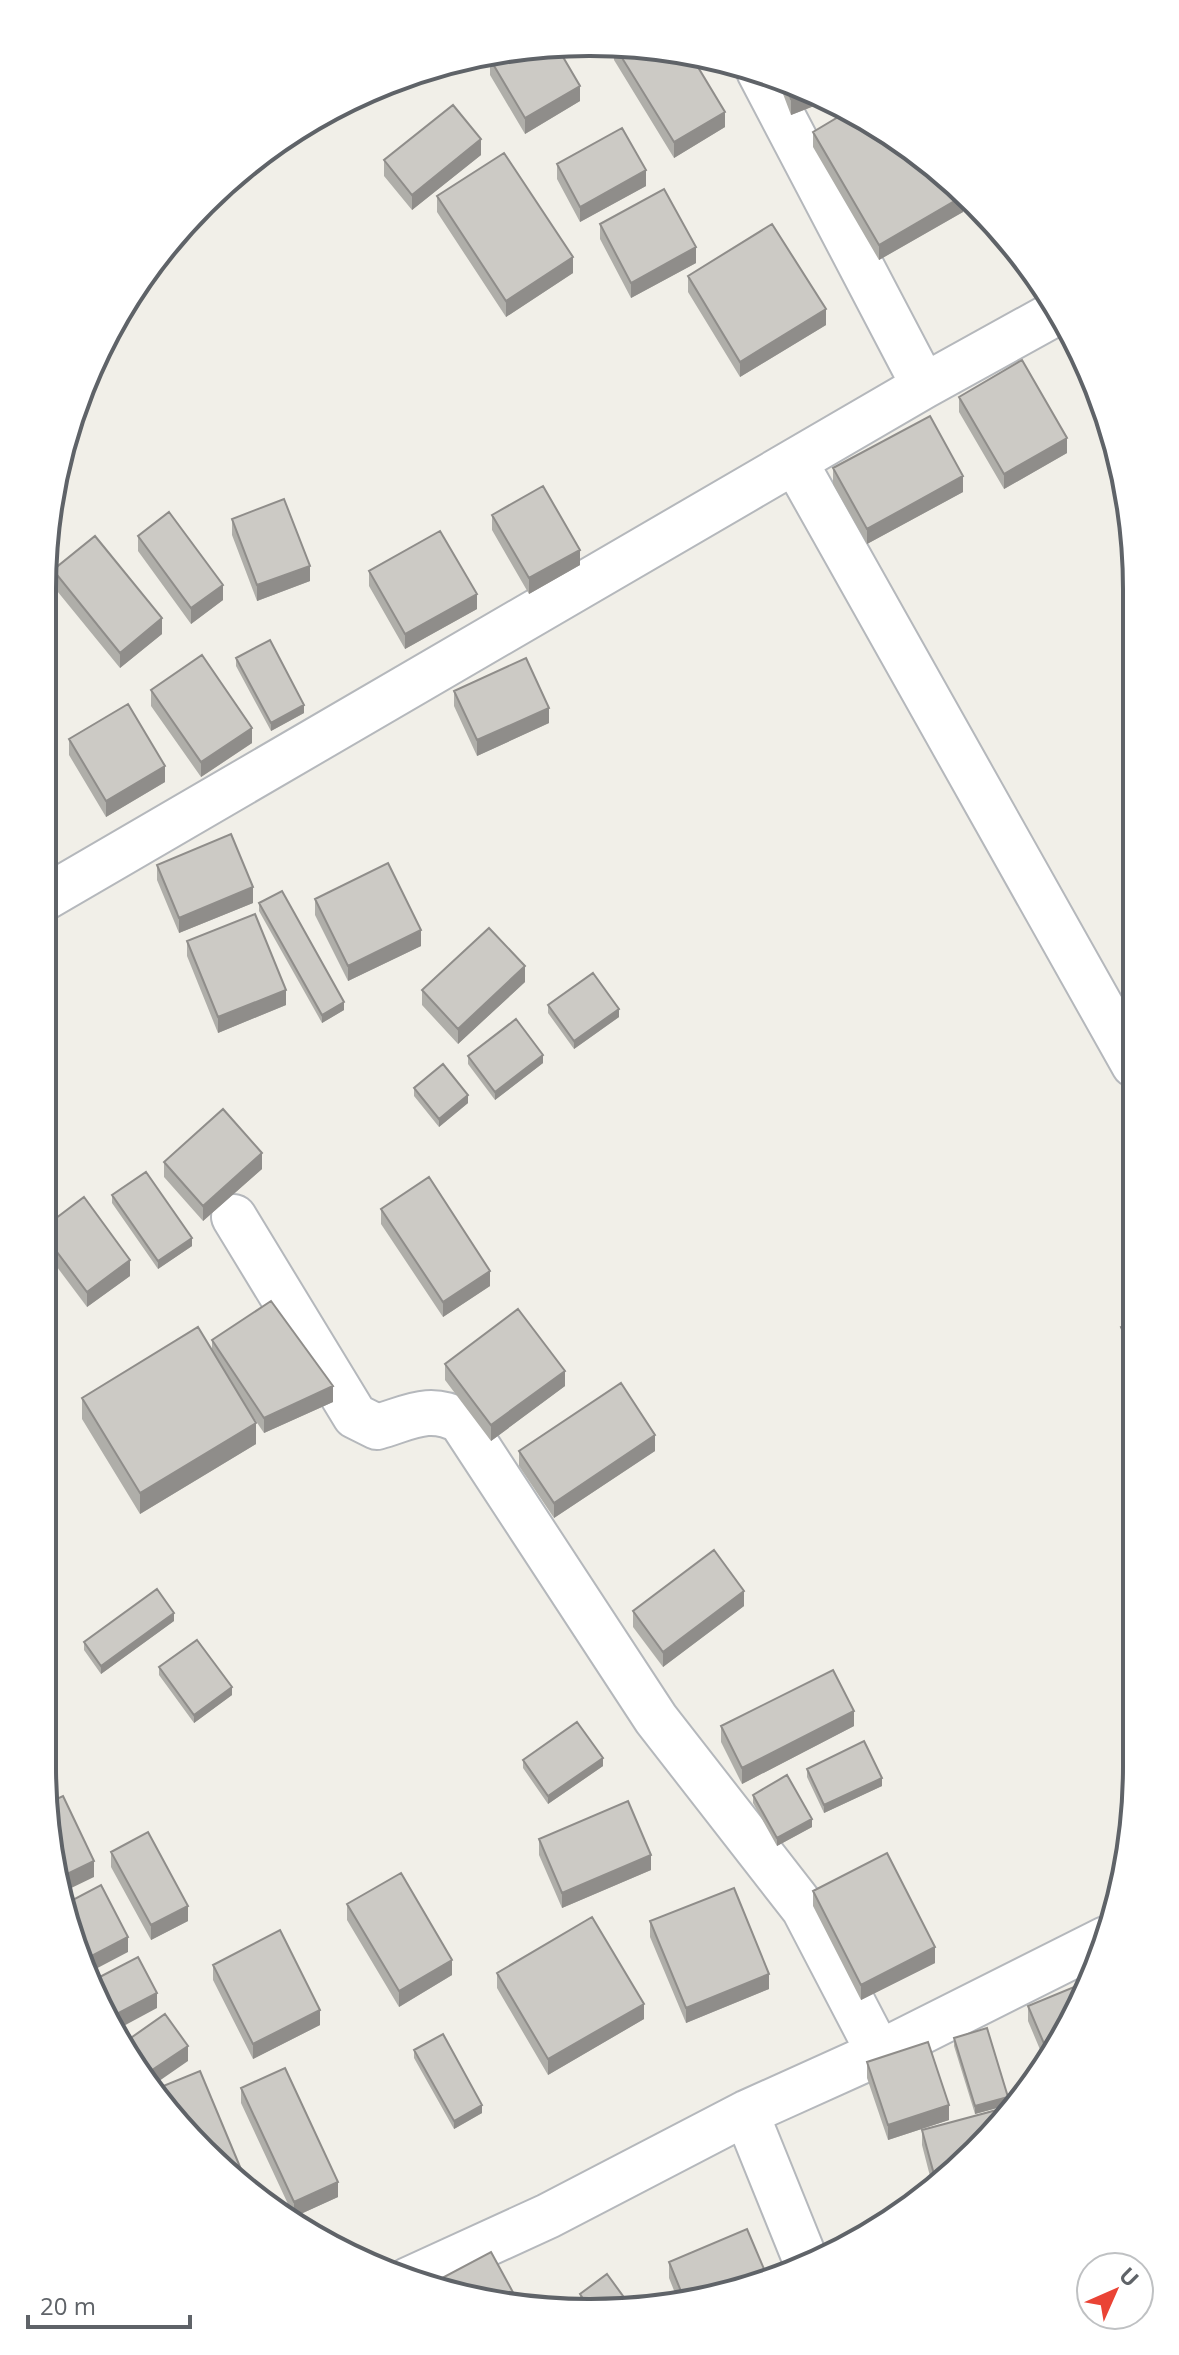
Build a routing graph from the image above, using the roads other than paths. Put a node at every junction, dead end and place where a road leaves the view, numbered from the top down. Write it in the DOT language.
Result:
graph roads {
  1 [pos="767,86"];
  2 [pos="1048,317"];
  3 [pos="924,386"];
  4 [pos="795,462"];
  5 [pos="56,891"];
  6 [pos="1123,1045"];
  7 [pos="234,1217"];
  8 [pos="1091,1946"];
  9 [pos="879,2053"];
  10 [pos="746,2113"];
  11 [pos="803,2254"];
  12 [pos="424,2273"];
  1 -- 3 [label="street"];
  2 -- 3 [label="street"];
  3 -- 4 [label="street"];
  4 -- 5 [label="street"];
  4 -- 6 [label="street"];
  7 -- 9 [label="street"];
  8 -- 9 [label="street"];
  9 -- 10 [label="street"];
  10 -- 11 [label="street"];
  10 -- 12 [label="street"];
}
